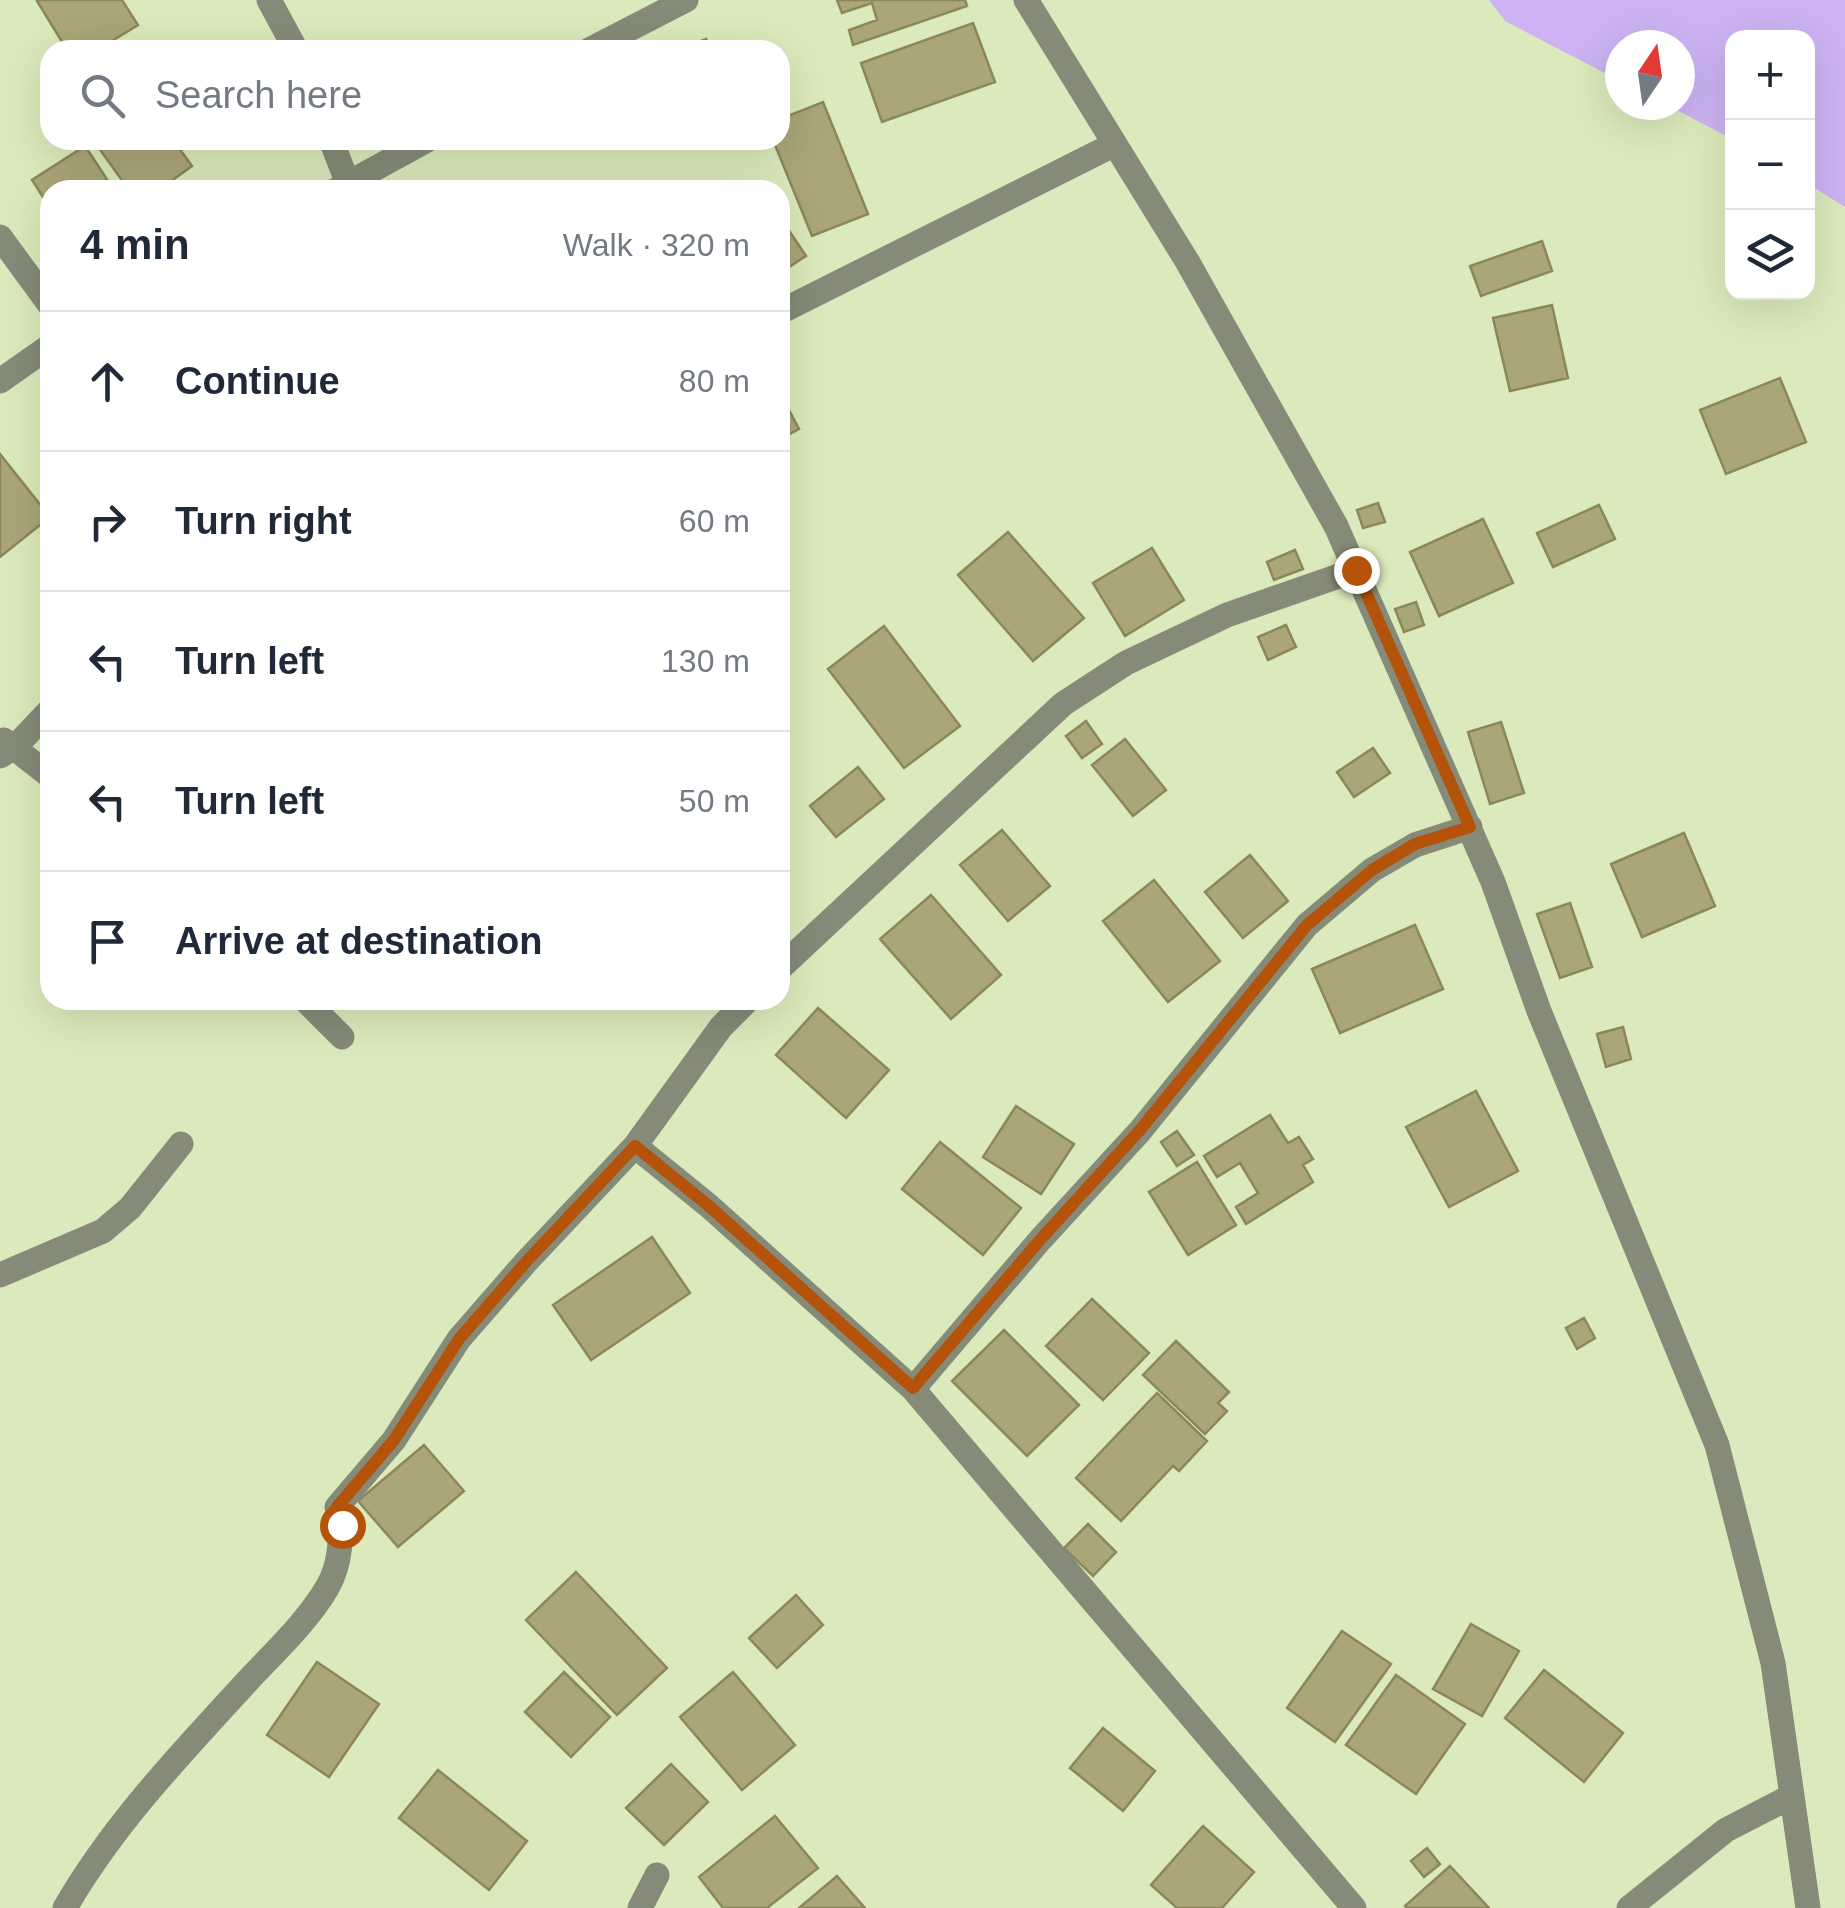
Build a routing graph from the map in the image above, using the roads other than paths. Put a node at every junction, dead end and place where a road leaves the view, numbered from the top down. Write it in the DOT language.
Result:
graph roads {
  1 [pos="269,0"];
  2 [pos="686,0"];
  3 [pos="1026,0"];
  4 [pos="291,40"];
  5 [pos="609,40"];
  6 [pos="1115,144"];
  7 [pos="333,150"];
  8 [pos="409,150"];
  9 [pos="340,180"];
  10 [pos="355,180"];
  11 [pos="0,237"];
  12 [pos="40,291"];
  13 [pos="790,307"];
  14 [pos="40,353"];
  15 [pos="0,382"];
  16 [pos="1356,570"];
  17 [pos="40,718"];
  18 [pos="5,747"];
  19 [pos="40,770"];
  20 [pos="1470,827"];
  21 [pos="790,959"];
  22 [pos="315,1010"];
  23 [pos="738,1010"];
  24 [pos="342,1036"];
  25 [pos="181,1144"];
  26 [pos="635,1146"];
  27 [pos="0,1275"];
  28 [pos="913,1388"];
  29 [pos="1792,1796"];
  30 [pos="658,1876"];
  31 [pos="65,1908"];
  32 [pos="640,1908"];
  33 [pos="1354,1908"];
  34 [pos="1628,1908"];
  35 [pos="1808,1908"];
  1 -- 4 [label="street"];
  2 -- 5 [label="street"];
  3 -- 6 [label="street"];
  6 -- 13 [label="street"];
  6 -- 16 [label="street"];
  7 -- 9 [label="street"];
  8 -- 10 [label="street"];
  11 -- 12 [label="street"];
  14 -- 15 [label="street"];
  16 -- 20 [label="street"];
  16 -- 21 [label="street"];
  17 -- 18 [label="street"];
  18 -- 19 [label="street"];
  20 -- 28 [label="street"];
  20 -- 29 [label="street"];
  22 -- 24 [label="street"];
  23 -- 26 [label="street"];
  25 -- 27 [label="street"];
  26 -- 28 [label="street"];
  26 -- 31 [label="street"];
  28 -- 33 [label="street"];
  29 -- 34 [label="street"];
  29 -- 35 [label="street"];
  30 -- 32 [label="street"];
}
